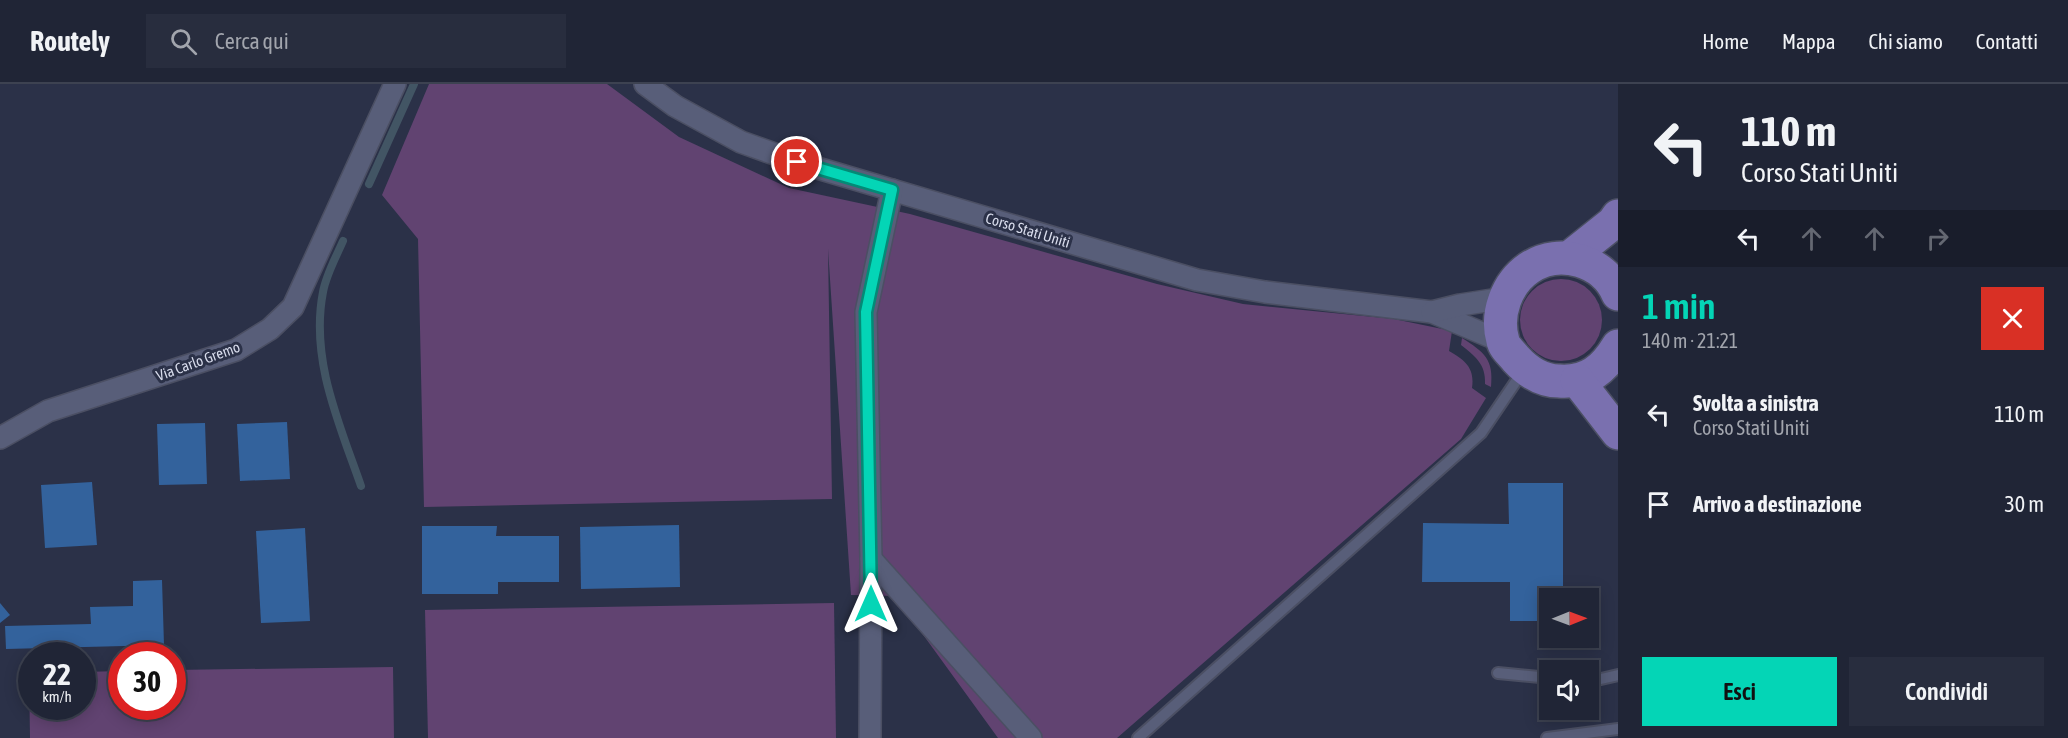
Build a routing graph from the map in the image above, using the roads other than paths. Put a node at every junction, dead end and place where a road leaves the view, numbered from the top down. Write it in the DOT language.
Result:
graph roads {
  1 [pos="395,84"];
  2 [pos="645,84"];
  3 [pos="892,190"];
  4 [pos="1618,216"];
  5 [pos="1569,258"];
  6 [pos="1617,282"];
  7 [pos="1505,298"];
  8 [pos="1432,312"];
  9 [pos="1503,342"];
  10 [pos="1615,363"];
  11 [pos="1525,368"];
  12 [pos="1577,380"];
  13 [pos="1618,433"];
  14 [pos="0,438"];
  15 [pos="871,559"];
  16 [pos="1498,674"];
  17 [pos="1618,675"];
  18 [pos="1539,677"];
  19 [pos="1599,679"];
  20 [pos="1618,729"];
  21 [pos="870,738"];
  22 [pos="1031,738"];
  23 [pos="1138,738"];
  24 [pos="1547,738"];
  1 -- 14 [label="street, Via Carlo Gremo"];
  2 -- 3 [label="street, Corso Stati Uniti"];
  3 -- 8 [label="street, Corso Stati Uniti"];
  3 -- 15 [label="street"];
  4 -- 5 [label="main road"];
  5 -- 6 [label="main road"];
  5 -- 7 [label="main road"];
  7 -- 8 [label="street, Corso Stati Uniti"];
  7 -- 9 [label="main road"];
  8 -- 9 [label="street, Corso Stati Uniti"];
  9 -- 11 [label="main road"];
  10 -- 12 [label="main road"];
  11 -- 12 [label="main road"];
  11 -- 23 [label="lane"];
  12 -- 13 [label="main road"];
  15 -- 21 [label="street"];
  15 -- 22 [label="street"];
  16 -- 18 [label="lane"];
  17 -- 19 [label="lane"];
  20 -- 24 [label="lane"];
}
